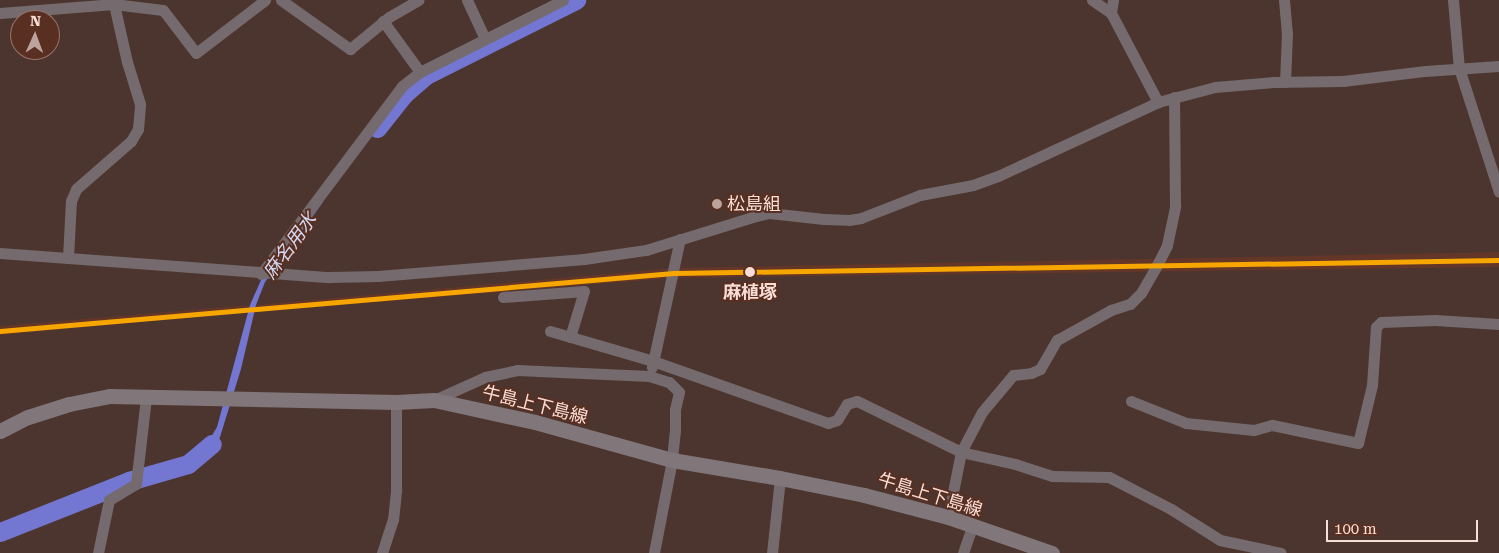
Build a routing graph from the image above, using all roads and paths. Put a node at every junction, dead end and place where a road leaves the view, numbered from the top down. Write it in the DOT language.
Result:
graph roads {
  1 [pos="265,0"];
  2 [pos="281,0"];
  3 [pos="419,0"];
  4 [pos="467,0"];
  5 [pos="563,0"];
  6 [pos="1092,0"];
  7 [pos="1113,0"];
  8 [pos="1284,0"];
  9 [pos="1453,0"];
  10 [pos="113,2"];
  11 [pos="0,13"];
  12 [pos="1111,13"];
  13 [pos="383,21"];
  14 [pos="484,39"];
  15 [pos="1499,66"];
  16 [pos="1459,68"];
  17 [pos="420,72"];
  18 [pos="1285,82"];
  19 [pos="1174,97"];
  20 [pos="1158,102"];
  21 [pos="1499,192"];
  22 [pos="680,239"];
  23 [pos="0,253"];
  24 [pos="68,258"];
  25 [pos="261,274"];
  26 [pos="503,297"];
  27 [pos="1499,324"];
  28 [pos="550,331"];
  29 [pos="570,337"];
  30 [pos="653,361"];
  31 [pos="649,376"];
  32 [pos="146,397"];
  33 [pos="434,400"];
  34 [pos="396,402"];
  35 [pos="1131,402"];
  36 [pos="0,431"];
  37 [pos="961,452"];
  38 [pos="672,460"];
  39 [pos="780,478"];
  40 [pos="948,517"];
  41 [pos="972,527"];
  42 [pos="98,553"];
  43 [pos="382,553"];
  44 [pos="654,553"];
  45 [pos="772,553"];
  46 [pos="963,553"];
  47 [pos="1052,553"];
  48 [pos="1281,553"];
  1 -- 10 [label="street"];
  2 -- 13 [label="street"];
  3 -- 13 [label="street"];
  4 -- 14 [label="street"];
  5 -- 14 [label="street"];
  6 -- 12 [label="street"];
  7 -- 12 [label="street"];
  8 -- 18 [label="street"];
  9 -- 16 [label="street"];
  10 -- 11 [label="street"];
  10 -- 24 [label="street"];
  12 -- 20 [label="street"];
  13 -- 17 [label="street"];
  14 -- 17 [label="street"];
  15 -- 16 [label="street"];
  16 -- 18 [label="street"];
  16 -- 21 [label="street"];
  17 -- 25 [label="street"];
  18 -- 19 [label="street"];
  19 -- 20 [label="street"];
  19 -- 37 [label="street"];
  20 -- 22 [label="street"];
  22 -- 25 [label="street"];
  22 -- 30 [label="street"];
  23 -- 24 [label="street"];
  24 -- 25 [label="street"];
  26 -- 29 [label="street"];
  27 -- 35 [label="street"];
  28 -- 29 [label="street"];
  29 -- 30 [label="street"];
  30 -- 31 [label="street"];
  30 -- 37 [label="street"];
  31 -- 33 [label="street"];
  31 -- 38 [label="street"];
  32 -- 34 [label="main road, 牛島上下島線"];
  32 -- 36 [label="main road, 牛島上下島線"];
  32 -- 42 [label="street"];
  33 -- 34 [label="main road, 牛島上下島線"];
  33 -- 38 [label="main road, 牛島上下島線"];
  34 -- 43 [label="street"];
  37 -- 40 [label="street"];
  37 -- 48 [label="street"];
  38 -- 39 [label="main road, 牛島上下島線"];
  38 -- 44 [label="street"];
  39 -- 40 [label="main road, 牛島上下島線"];
  39 -- 45 [label="street"];
  40 -- 41 [label="main road, 牛島上下島線"];
  41 -- 46 [label="street"];
  41 -- 47 [label="main road, 牛島上下島線"];
}
